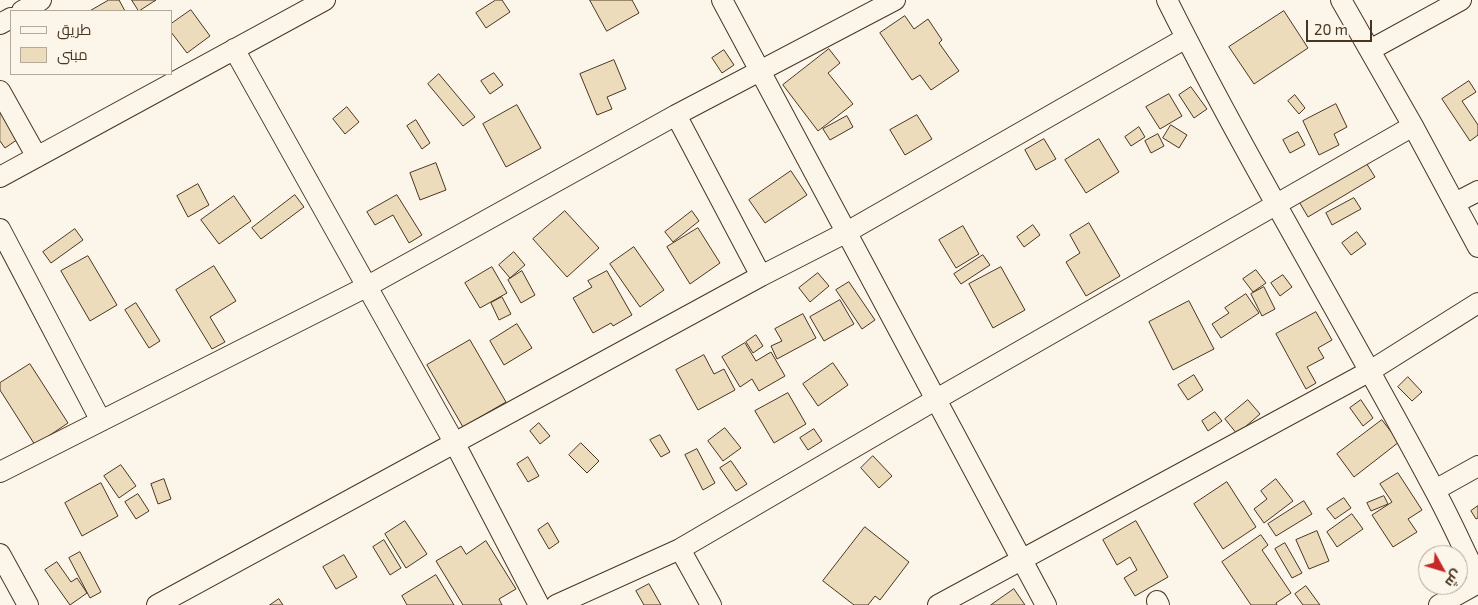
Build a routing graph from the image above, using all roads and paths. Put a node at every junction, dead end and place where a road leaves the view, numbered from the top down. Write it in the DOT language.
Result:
graph roads {
  1 [pos="41,0"];
  2 [pos="325,0"];
  3 [pos="722,0"];
  4 [pos="895,0"];
  5 [pos="1167,0"];
  6 [pos="1341,0"];
  7 [pos="1461,0"];
  8 [pos="24,10"];
  9 [pos="1186,38"];
  10 [pos="234,49"];
  11 [pos="1370,50"];
  12 [pos="760,70"];
  13 [pos="0,91"];
  14 [pos="676,115"];
  15 [pos="1413,126"];
  16 [pos="38,156"];
  17 [pos="0,177"];
  18 [pos="1478,191"];
  19 [pos="1455,203"];
  20 [pos="1276,205"];
  21 [pos="0,229"];
  22 [pos="847,232"];
  23 [pos="1478,247"];
  24 [pos="762,276"];
  25 [pos="366,287"];
  26 [pos="1478,303"];
  27 [pos="1370,372"];
  28 [pos="935,400"];
  29 [pos="101,421"];
  30 [pos="454,442"];
  31 [pos="1478,466"];
  32 [pos="0,472"];
  33 [pos="1435,490"];
  34 [pos="680,549"];
  35 [pos="0,554"];
  36 [pos="1022,560"];
  37 [pos="1478,578"];
  38 [pos="1478,584"];
  39 [pos="28,605"];
  40 [pos="157,605"];
  41 [pos="539,605"];
  42 [pos="556,605"];
  43 [pos="711,605"];
  44 [pos="938,605"];
  45 [pos="1046,605"];
  46 [pos="1439,605"];
  1 -- 8 [label="street"];
  2 -- 10 [label="street"];
  3 -- 12 [label="street"];
  4 -- 12 [label="street"];
  5 -- 9 [label="street"];
  6 -- 11 [label="street"];
  7 -- 11 [label="street"];
  9 -- 20 [label="street"];
  9 -- 22 [label="street"];
  10 -- 16 [label="street"];
  10 -- 25 [label="street"];
  11 -- 15 [label="street"];
  12 -- 14 [label="street"];
  12 -- 22 [label="street"];
  13 -- 16 [label="street"];
  14 -- 24 [label="street"];
  14 -- 25 [label="street"];
  15 -- 19 [label="street"];
  15 -- 20 [label="street"];
  16 -- 17 [label="street"];
  18 -- 19 [label="street"];
  19 -- 23 [label="street"];
  20 -- 27 [label="street"];
  20 -- 28 [label="street"];
  21 -- 29 [label="street"];
  22 -- 24 [label="street"];
  22 -- 28 [label="street"];
  24 -- 30 [label="street"];
  25 -- 29 [label="street"];
  25 -- 30 [label="street"];
  26 -- 27 [label="street"];
  27 -- 33 [label="street"];
  27 -- 36 [label="street"];
  28 -- 34 [label="street"];
  28 -- 36 [label="street"];
  29 -- 32 [label="street"];
  30 -- 40 [label="street"];
  30 -- 41 [label="street"];
  31 -- 33 [label="street"];
  33 -- 37 [label="street"];
  34 -- 42 [label="street"];
  34 -- 43 [label="street"];
  35 -- 39 [label="street"];
  36 -- 44 [label="street"];
  36 -- 45 [label="street"];
  38 -- 46 [label="street"];
}
